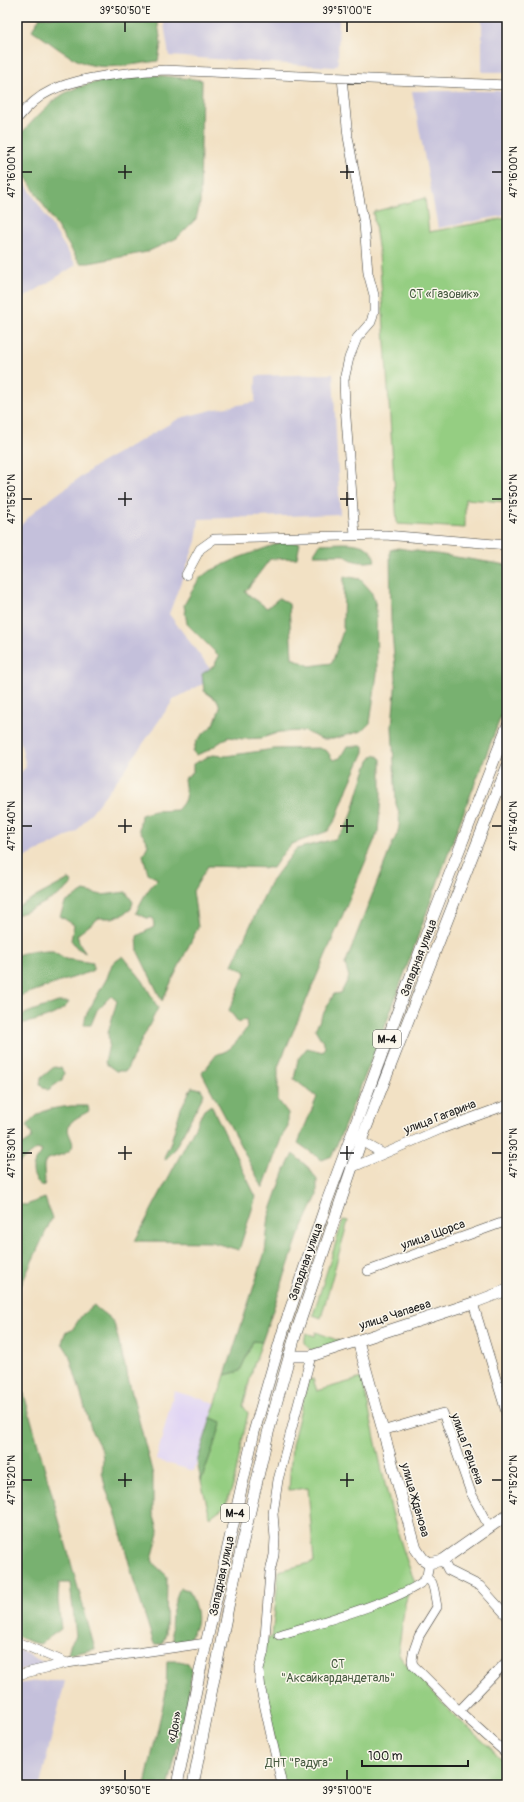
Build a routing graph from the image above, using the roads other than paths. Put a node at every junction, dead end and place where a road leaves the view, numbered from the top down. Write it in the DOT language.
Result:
graph roads {
  1 [pos="342,78"];
  2 [pos="507,84"];
  3 [pos="17,119"];
  4 [pos="355,535"];
  5 [pos="507,545"];
  6 [pos="186,575"];
  7 [pos="507,727"];
  8 [pos="507,767"];
  9 [pos="507,1105"];
  10 [pos="361,1141"];
  11 [pos="382,1153"];
  12 [pos="351,1168"];
  13 [pos="507,1221"];
  14 [pos="368,1271"];
  15 [pos="507,1290"];
  16 [pos="473,1303"];
  17 [pos="358,1341"];
  18 [pos="289,1356"];
  19 [pos="310,1356"];
  20 [pos="507,1415"];
  21 [pos="382,1431"];
  22 [pos="507,1516"];
  23 [pos="489,1527"];
  24 [pos="443,1560"];
  25 [pos="429,1563"];
  26 [pos="426,1577"];
  27 [pos="507,1616"];
  28 [pos="279,1635"];
  29 [pos="17,1642"];
  30 [pos="206,1643"];
  31 [pos="507,1661"];
  32 [pos="67,1663"];
  33 [pos="17,1675"];
  34 [pos="199,1675"];
  35 [pos="459,1711"];
  36 [pos="507,1754"];
  37 [pos="177,1785"];
  38 [pos="193,1785"];
  39 [pos="282,1785"];
  1 -- 2 [label="street"];
  1 -- 3 [label="street"];
  1 -- 4 [label="street"];
  4 -- 5 [label="street"];
  4 -- 6 [label="street"];
  7 -- 30 [label="main road, Западная улица / М-4"];
  8 -- 10 [label="main road, Западная улица / М-4"];
  9 -- 11 [label="street, улица Гагарина"];
  10 -- 11 [label="street"];
  10 -- 12 [label="main road, Западная улица / М-4"];
  11 -- 12 [label="street, улица Гагарина"];
  12 -- 18 [label="main road, Западная улица / М-4"];
  13 -- 14 [label="street, улица Щорса"];
  15 -- 16 [label="main road, улица Чапаева"];
  16 -- 17 [label="main road, улица Чапаева"];
  16 -- 20 [label="street"];
  17 -- 19 [label="main road, улица Чапаева"];
  17 -- 21 [label="main road, улица Жданова"];
  18 -- 19 [label="main road, улица Чапаева"];
  18 -- 38 [label="main road, Западная улица / М-4"];
  19 -- 39 [label="street"];
  21 -- 23 [label="street, улица Герцена"];
  21 -- 25 [label="main road, улица Жданова"];
  22 -- 23 [label="main road"];
  23 -- 24 [label="main road"];
  24 -- 25 [label="main road"];
  24 -- 27 [label="street"];
  25 -- 26 [label="street"];
  26 -- 28 [label="street"];
  26 -- 35 [label="street"];
  29 -- 32 [label="street"];
  30 -- 32 [label="street"];
  30 -- 34 [label="main road, Западная улица / М-4"];
  31 -- 35 [label="street"];
  32 -- 33 [label="street"];
  34 -- 37 [label="main road, «Дон» / М-4"];
  35 -- 36 [label="street"];
}
